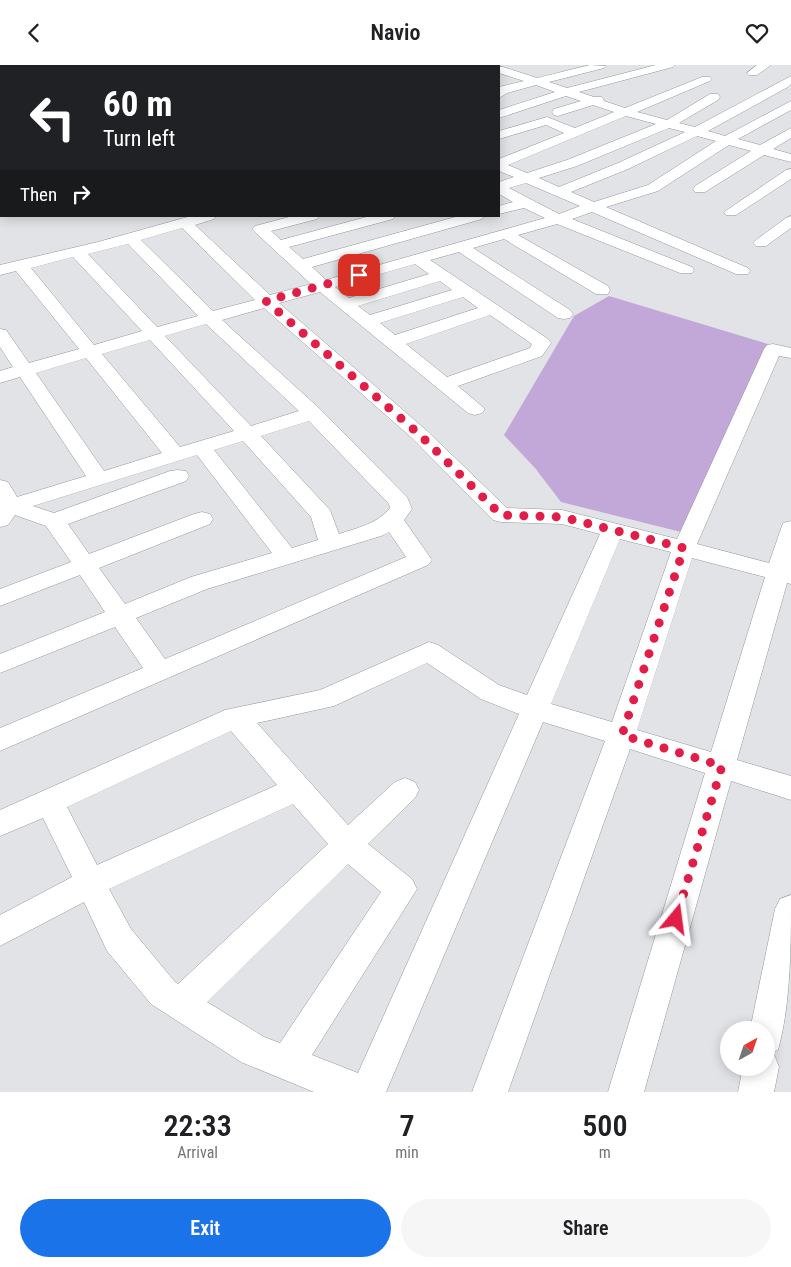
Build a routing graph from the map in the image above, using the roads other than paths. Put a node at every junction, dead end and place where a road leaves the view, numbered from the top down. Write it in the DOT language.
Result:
graph roads {
  1 [pos="606,65"];
  2 [pos="629,65"];
  3 [pos="669,65"];
  4 [pos="765,65"];
  5 [pos="530,67"];
  6 [pos="643,71"];
  7 [pos="502,72"];
  8 [pos="753,73"];
  9 [pos="665,79"];
  10 [pos="706,79"];
  11 [pos="791,79"];
  12 [pos="536,82"];
  13 [pos="566,92"];
  14 [pos="500,93"];
  15 [pos="611,95"];
  16 [pos="714,97"];
  17 [pos="593,101"];
  18 [pos="791,105"];
  19 [pos="558,112"];
  20 [pos="625,112"];
  21 [pos="500,114"];
  22 [pos="668,124"];
  23 [pos="698,132"];
  24 [pos="791,132"];
  25 [pos="576,133"];
  26 [pos="500,135"];
  27 [pos="727,140"];
  28 [pos="612,147"];
  29 [pos="764,150"];
  30 [pos="791,157"];
  31 [pos="500,165"];
  32 [pos="500,165"];
  33 [pos="791,173"];
  34 [pos="526,178"];
  35 [pos="500,188"];
  36 [pos="500,189"];
  37 [pos="700,189"];
  38 [pos="558,191"];
  39 [pos="525,203"];
  40 [pos="591,207"];
  41 [pos="500,210"];
  42 [pos="731,212"];
  43 [pos="206,217"];
  44 [pos="308,217"];
  45 [pos="384,217"];
  46 [pos="472,217"];
  47 [pos="558,219"];
  48 [pos="791,221"];
  49 [pos="185,223"];
  50 [pos="504,233"];
  51 [pos="131,238"];
  52 [pos="761,243"];
  53 [pos="278,245"];
  54 [pos="460,246"];
  55 [pos="77,252"];
  56 [pos="416,258"];
  57 [pos="20,265"];
  58 [pos="301,265"];
  59 [pos="0,270"];
  60 [pos="686,270"];
  61 [pos="742,271"];
  62 [pos="443,275"];
  63 [pos="322,285"];
  64 [pos="602,290"];
  65 [pos="466,291"];
  66 [pos="266,301"];
  67 [pos="347,304"];
  68 [pos="492,309"];
  69 [pos="564,314"];
  70 [pos="209,317"];
  71 [pos="368,321"];
  72 [pos="154,333"];
  73 [pos="0,334"];
  74 [pos="393,342"];
  75 [pos="90,351"];
  76 [pos="791,353"];
  77 [pos="24,370"];
  78 [pos="0,377"];
  79 [pos="444,383"];
  80 [pos="475,409"];
  81 [pos="313,413"];
  82 [pos="248,433"];
  83 [pos="201,447"];
  84 [pos="176,466"];
  85 [pos="99,479"];
  86 [pos="4,504"];
  87 [pos="202,519"];
  88 [pos="54,521"];
  89 [pos="392,521"];
  90 [pos="791,528"];
  91 [pos="613,530"];
  92 [pos="330,543"];
  93 [pos="684,548"];
  94 [pos="286,556"];
  95 [pos="85,565"];
  96 [pos="785,574"];
  97 [pos="0,598"];
  98 [pos="120,615"];
  99 [pos="0,664"];
  100 [pos="160,672"];
  101 [pos="535,709"];
  102 [pos="235,717"];
  103 [pos="622,735"];
  104 [pos="0,741"];
  105 [pos="722,766"];
  106 [pos="791,788"];
  107 [pos="298,789"];
  108 [pos="405,790"];
  109 [pos="49,801"];
  110 [pos="0,824"];
  111 [pos="347,845"];
  112 [pos="90,883"];
  113 [pos="791,909"];
  114 [pos="0,931"];
  115 [pos="180,1004"];
  116 [pos="769,1021"];
  117 [pos="287,1063"];
  118 [pos="759,1076"];
  119 [pos="360,1092"];
  120 [pos="368,1092"];
  121 [pos="490,1092"];
  122 [pos="626,1092"];
  123 [pos="756,1092"];
  1 -- 12 [label="street"];
  2 -- 6 [label="street"];
  3 -- 6 [label="street"];
  4 -- 8 [label="street"];
  5 -- 7 [label="street"];
  6 -- 9 [label="street"];
  6 -- 13 [label="street"];
  7 -- 12 [label="street"];
  10 -- 20 [label="street"];
  11 -- 23 [label="street"];
  12 -- 13 [label="street"];
  12 -- 14 [label="street"];
  13 -- 17 [label="street"];
  13 -- 21 [label="street"];
  15 -- 17 [label="street"];
  16 -- 22 [label="street"];
  17 -- 19 [label="street"];
  17 -- 20 [label="street"];
  18 -- 27 [label="street"];
  20 -- 22 [label="street"];
  20 -- 25 [label="street"];
  22 -- 23 [label="street"];
  22 -- 28 [label="street"];
  23 -- 27 [label="street"];
  23 -- 38 [label="street"];
  24 -- 29 [label="street"];
  25 -- 26 [label="street"];
  25 -- 28 [label="street"];
  25 -- 31 [label="street"];
  27 -- 29 [label="street"];
  27 -- 40 [label="street"];
  28 -- 34 [label="street"];
  29 -- 30 [label="street"];
  29 -- 37 [label="street"];
  32 -- 34 [label="street"];
  33 -- 42 [label="street"];
  34 -- 35 [label="street"];
  34 -- 38 [label="street"];
  36 -- 39 [label="street"];
  38 -- 40 [label="street"];
  39 -- 41 [label="street"];
  39 -- 47 [label="street"];
  40 -- 47 [label="street"];
  40 -- 61 [label="street"];
  43 -- 49 [label="street"];
  44 -- 53 [label="street"];
  45 -- 53 [label="street"];
  46 -- 58 [label="street"];
  47 -- 50 [label="street"];
  47 -- 60 [label="street"];
  48 -- 52 [label="street"];
  49 -- 51 [label="street"];
  49 -- 66 [label="street"];
  50 -- 54 [label="street"];
  50 -- 64 [label="street"];
  51 -- 55 [label="street"];
  51 -- 70 [label="street"];
  53 -- 58 [label="street"];
  54 -- 56 [label="street"];
  54 -- 69 [label="street"];
  55 -- 57 [label="street"];
  55 -- 72 [label="street"];
  56 -- 62 [label="street"];
  56 -- 63 [label="street"];
  57 -- 59 [label="street"];
  57 -- 75 [label="street"];
  58 -- 63 [label="street"];
  62 -- 65 [label="street"];
  62 -- 67 [label="street"];
  63 -- 66 [label="street"];
  63 -- 67 [label="street"];
  65 -- 68 [label="street"];
  65 -- 71 [label="street"];
  66 -- 70 [label="street"];
  66 -- 91 [label="street"];
  67 -- 71 [label="street"];
  68 -- 74 [label="street"];
  68 -- 79 [label="street"];
  70 -- 72 [label="street"];
  70 -- 81 [label="street"];
  71 -- 74 [label="street"];
  72 -- 75 [label="street"];
  72 -- 82 [label="street"];
  73 -- 77 [label="street"];
  74 -- 79 [label="street"];
  75 -- 77 [label="street"];
  75 -- 84 [label="street"];
  76 -- 93 [label="street"];
  77 -- 78 [label="street"];
  77 -- 85 [label="street"];
  79 -- 80 [label="street"];
  81 -- 82 [label="street"];
  81 -- 89 [label="street"];
  82 -- 83 [label="street"];
  82 -- 92 [label="street"];
  83 -- 84 [label="street"];
  83 -- 94 [label="street"];
  84 -- 85 [label="street"];
  84 -- 88 [label="street"];
  85 -- 86 [label="street"];
  86 -- 88 [label="street"];
  87 -- 95 [label="street"];
  88 -- 95 [label="street"];
  89 -- 92 [label="street"];
  89 -- 100 [label="street"];
  90 -- 96 [label="street"];
  91 -- 93 [label="street"];
  91 -- 101 [label="street"];
  92 -- 94 [label="street"];
  93 -- 96 [label="street"];
  93 -- 103 [label="street"];
  94 -- 98 [label="street"];
  95 -- 97 [label="street"];
  95 -- 98 [label="street"];
  96 -- 105 [label="street"];
  98 -- 99 [label="street"];
  98 -- 100 [label="street"];
  100 -- 104 [label="street"];
  101 -- 102 [label="street"];
  101 -- 103 [label="street"];
  101 -- 120 [label="street"];
  102 -- 107 [label="street"];
  102 -- 109 [label="street"];
  103 -- 105 [label="street"];
  103 -- 121 [label="street"];
  105 -- 106 [label="street"];
  105 -- 122 [label="street"];
  107 -- 111 [label="street"];
  107 -- 112 [label="street"];
  108 -- 111 [label="street"];
  109 -- 110 [label="street"];
  109 -- 112 [label="street"];
  111 -- 115 [label="street"];
  111 -- 117 [label="street"];
  112 -- 114 [label="street"];
  112 -- 115 [label="street"];
  113 -- 116 [label="street"];
  115 -- 117 [label="street"];
  117 -- 119 [label="street"];
  118 -- 123 [label="street"];
}
